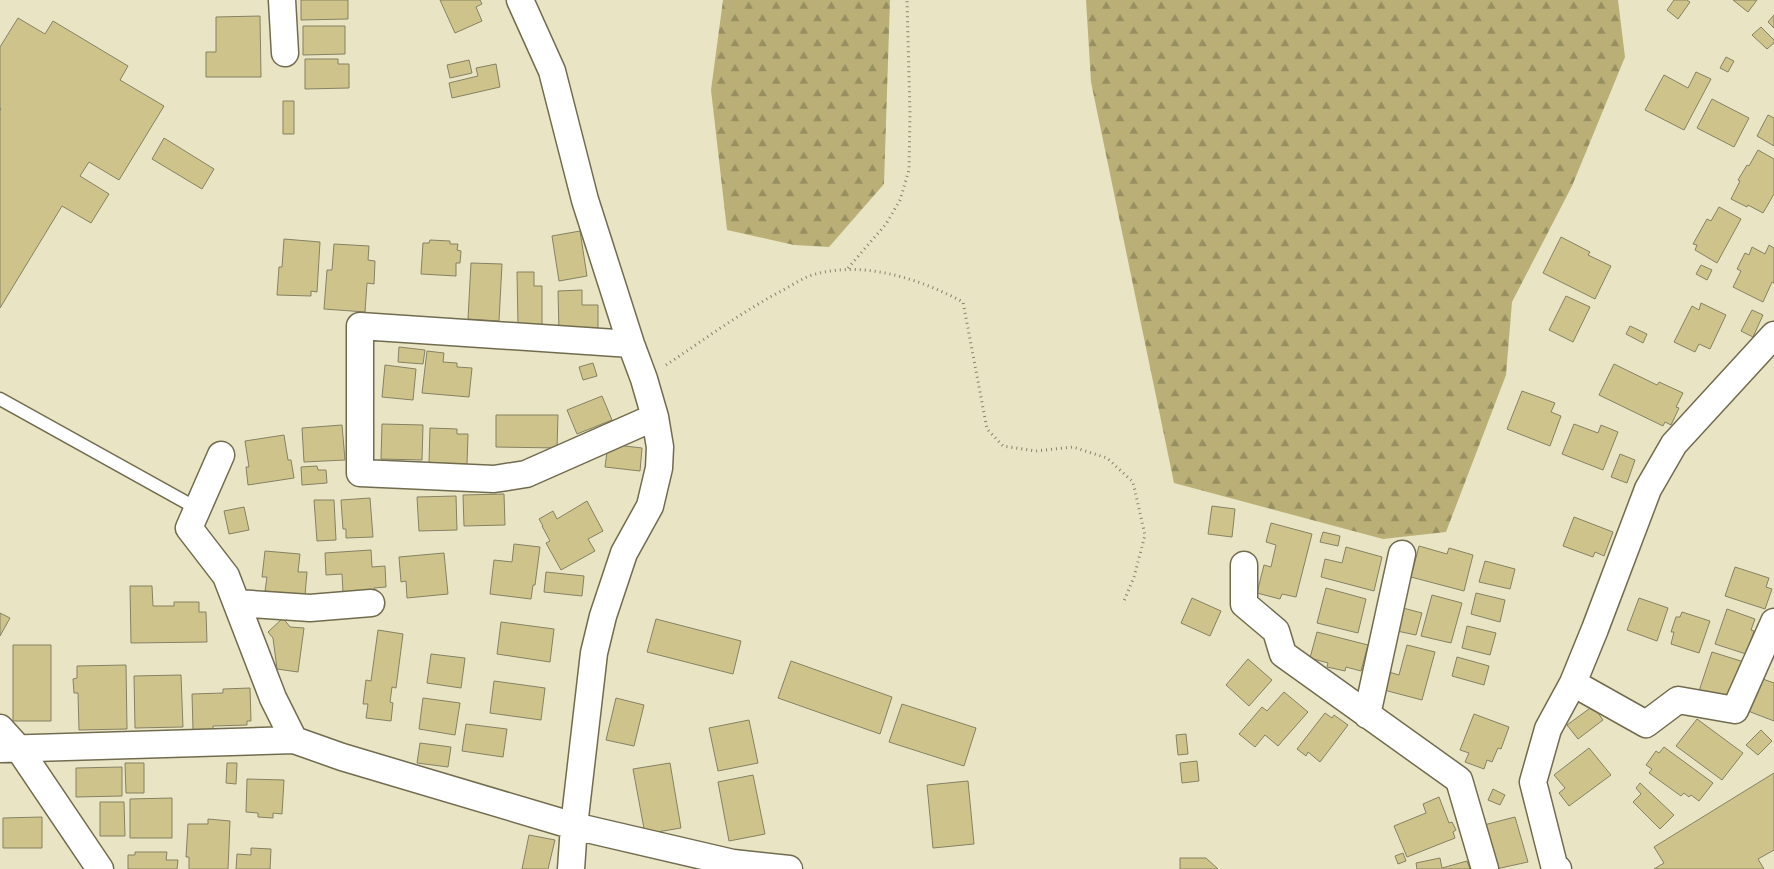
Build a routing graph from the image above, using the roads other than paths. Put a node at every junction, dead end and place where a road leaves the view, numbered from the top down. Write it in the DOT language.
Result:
graph roads {
  1 [pos="282,0"];
  2 [pos="520,0"];
  3 [pos="285,52"];
  4 [pos="1774,335"];
  5 [pos="631,344"];
  6 [pos="0,399"];
  7 [pos="655,417"];
  8 [pos="221,456"];
  9 [pos="198,509"];
  10 [pos="1402,554"];
  11 [pos="1244,565"];
  12 [pos="237,603"];
  13 [pos="371,604"];
  14 [pos="1774,622"];
  15 [pos="1573,683"];
  16 [pos="1367,715"];
  17 [pos="0,728"];
  18 [pos="294,740"];
  19 [pos="9,749"];
  20 [pos="574,826"];
  21 [pos="1552,868"];
  22 [pos="100,869"];
  23 [pos="571,869"];
  24 [pos="789,869"];
  25 [pos="1485,869"];
  1 -- 3 [label="street"];
  2 -- 5 [label="street"];
  4 -- 15 [label="street"];
  5 -- 7 [label="street"];
  5 -- 7 [label="street"];
  6 -- 9 [label="lane"];
  7 -- 20 [label="street"];
  8 -- 9 [label="street"];
  9 -- 12 [label="street"];
  10 -- 16 [label="street"];
  11 -- 16 [label="street"];
  12 -- 13 [label="street"];
  12 -- 18 [label="street"];
  14 -- 15 [label="street"];
  15 -- 21 [label="street"];
  16 -- 25 [label="street"];
  17 -- 19 [label="street"];
  18 -- 19 [label="street"];
  18 -- 20 [label="street"];
  19 -- 22 [label="street"];
  20 -- 23 [label="street"];
  20 -- 24 [label="street"];
}
